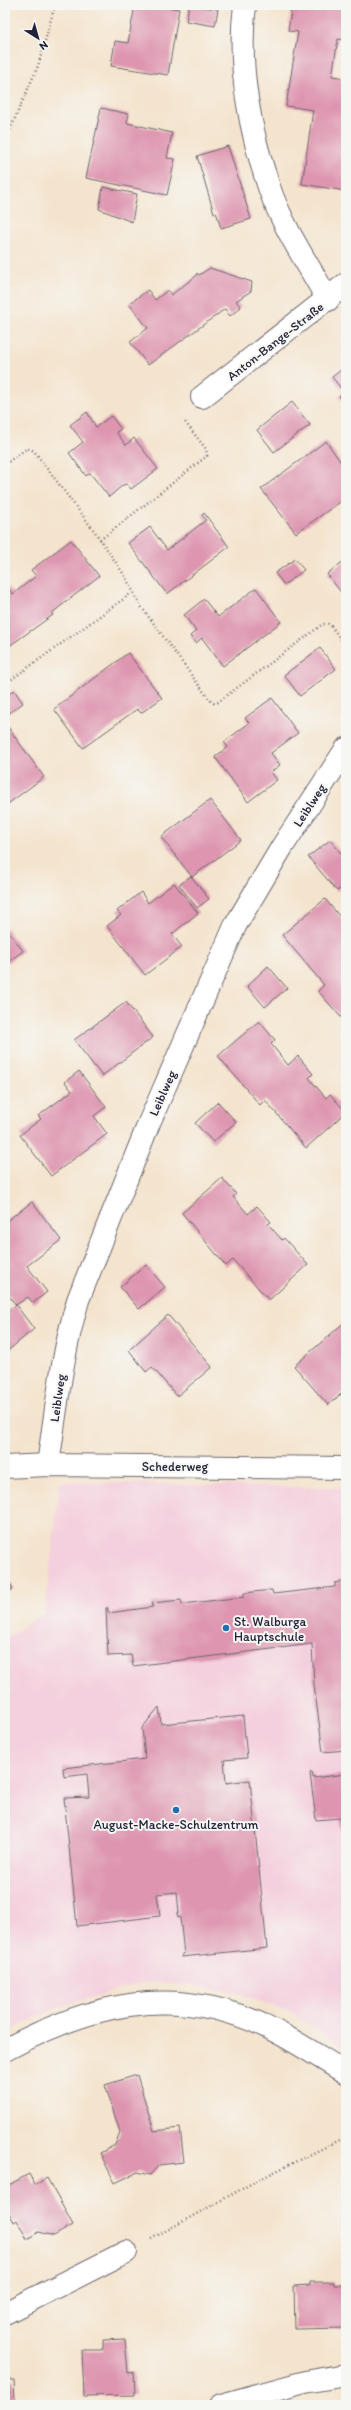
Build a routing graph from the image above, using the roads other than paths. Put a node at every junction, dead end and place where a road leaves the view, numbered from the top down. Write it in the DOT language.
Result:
graph roads {
  1 [pos="246,5"];
  2 [pos="346,284"];
  3 [pos="328,300"];
  4 [pos="202,397"];
  5 [pos="346,749"];
  6 [pos="48,1465"];
  7 [pos="5,1467"];
  8 [pos="346,1468"];
  9 [pos="5,2050"];
  10 [pos="346,2073"];
  11 [pos="126,2252"];
  12 [pos="5,2313"];
  13 [pos="346,2375"];
  14 [pos="221,2405"];
  1 -- 3 [label="street"];
  2 -- 3 [label="street, Anton-Bange-Straße"];
  3 -- 4 [label="street, Anton-Bange-Straße"];
  5 -- 6 [label="street, Leiblweg"];
  6 -- 7 [label="street, Schederweg"];
  6 -- 8 [label="street, Schederweg"];
  9 -- 10 [label="street"];
  11 -- 12 [label="street"];
  13 -- 14 [label="street"];
}
